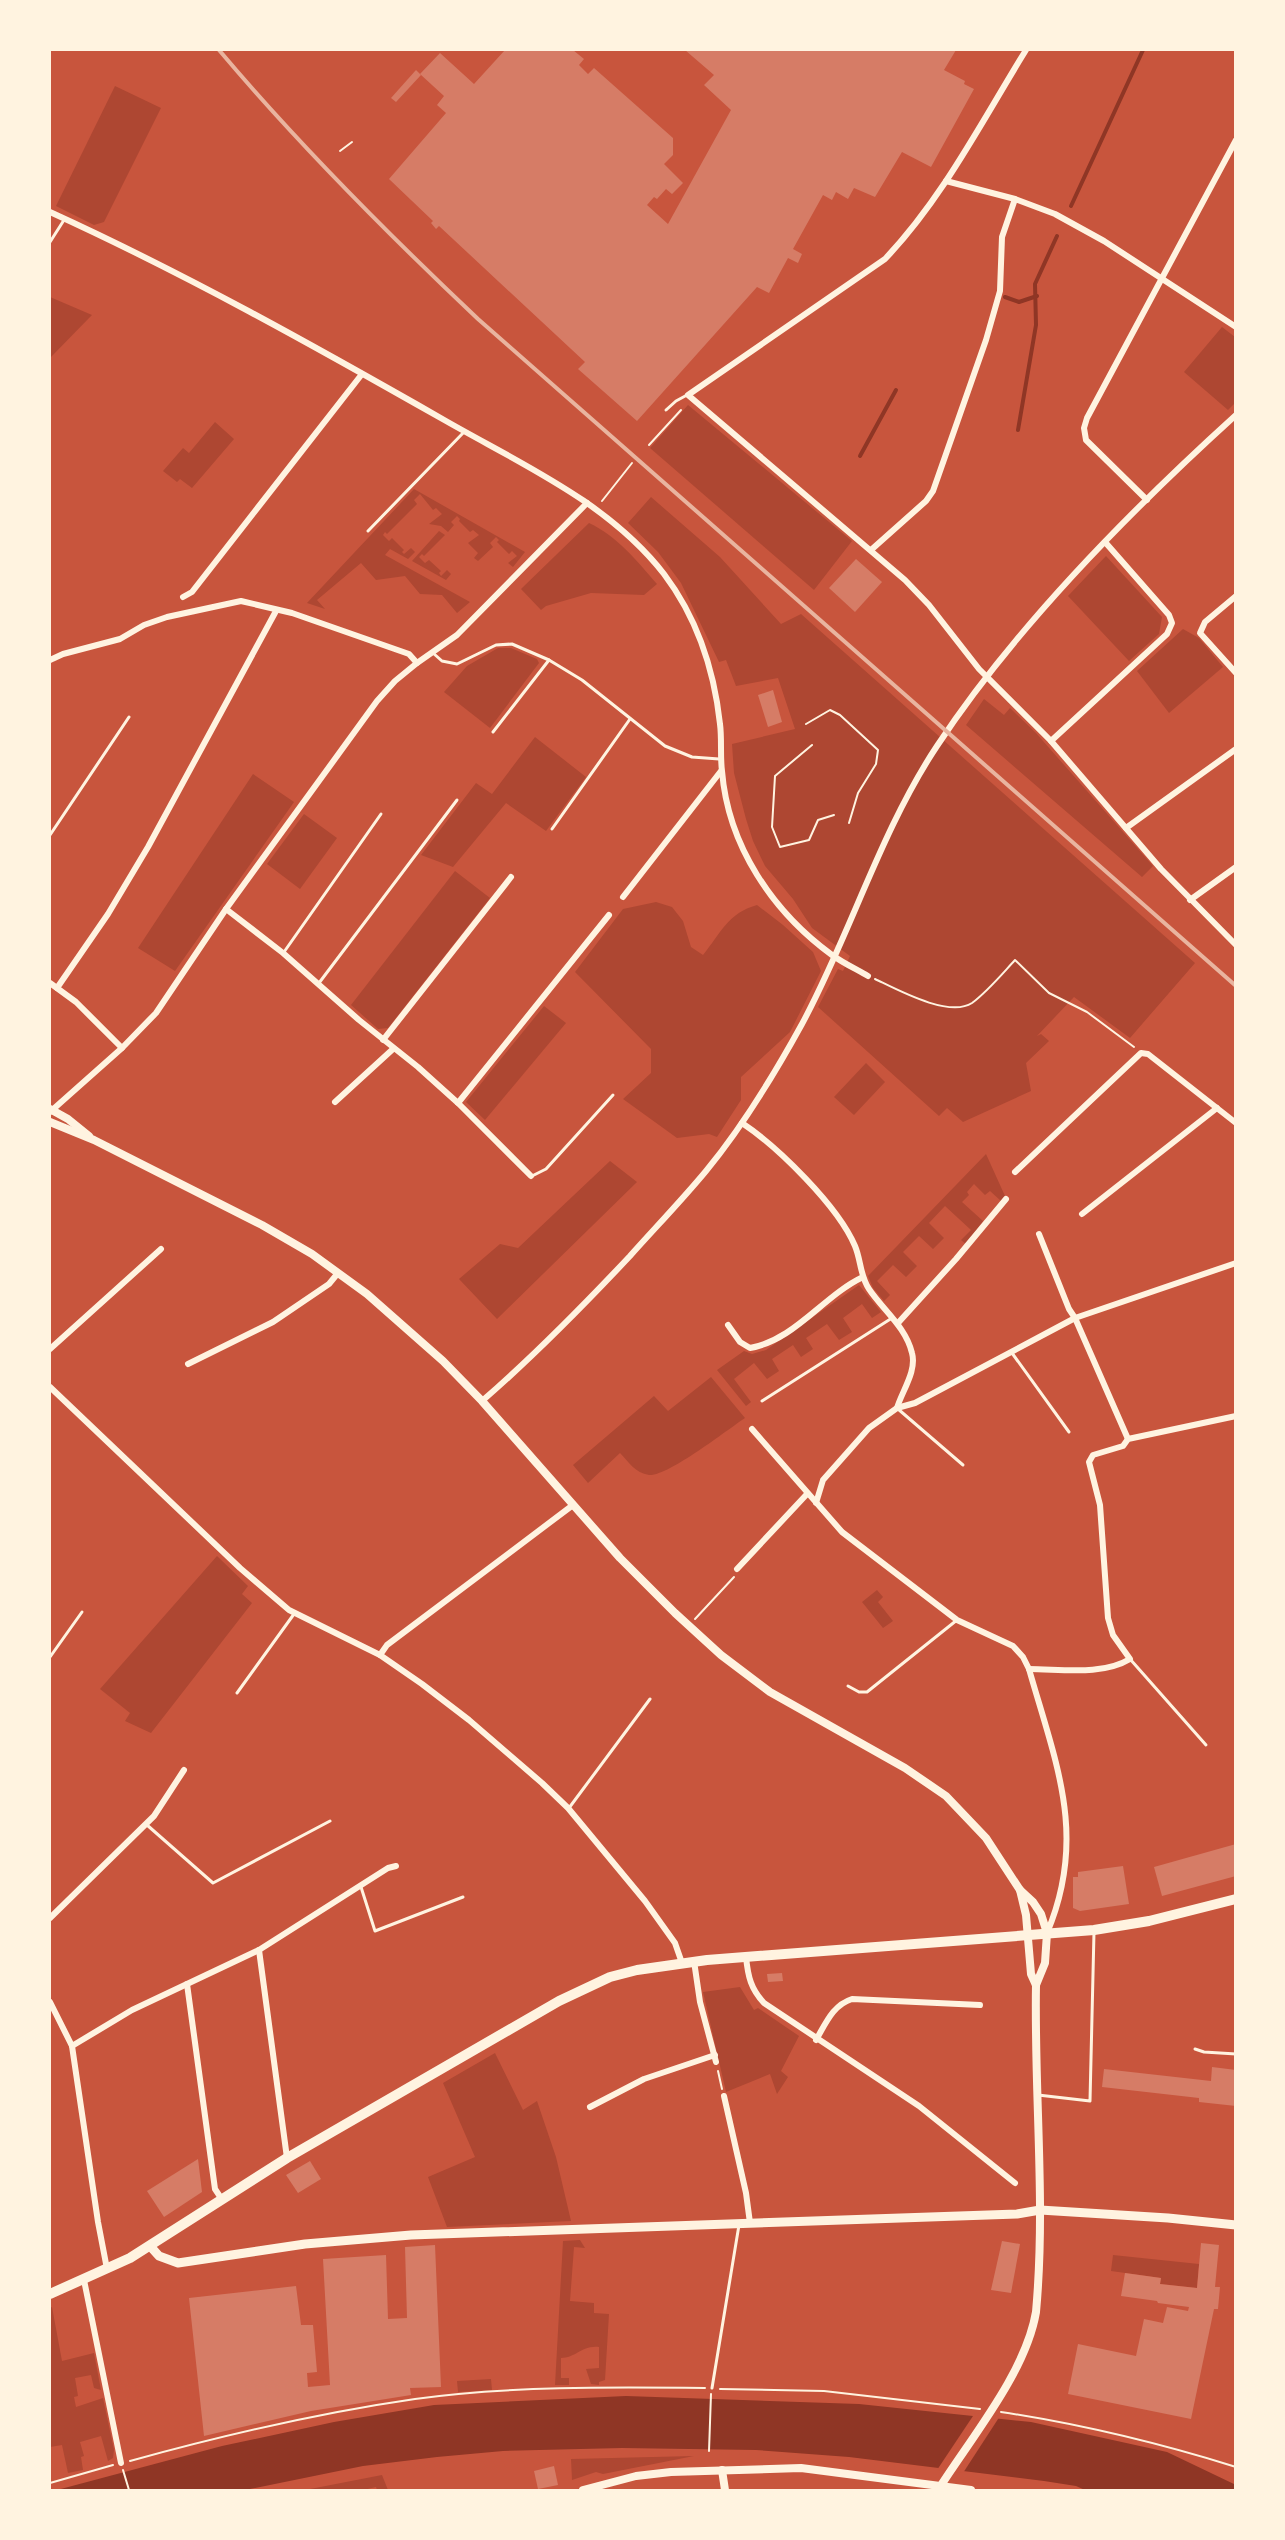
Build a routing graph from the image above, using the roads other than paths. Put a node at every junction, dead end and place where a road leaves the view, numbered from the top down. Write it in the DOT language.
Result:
graph roads {
  1 [pos="1026,50"];
  2 [pos="1236,140"];
  3 [pos="946,181"];
  4 [pos="1015,200"];
  5 [pos="50,212"];
  6 [pos="64,219"];
  7 [pos="50,242"];
  8 [pos="1162,279"];
  9 [pos="1235,324"];
  10 [pos="362,374"];
  11 [pos="688,395"];
  12 [pos="666,410"];
  13 [pos="1236,415"];
  14 [pos="464,432"];
  15 [pos="1147,500"];
  16 [pos="588,503"];
  17 [pos="369,531"];
  18 [pos="1105,542"];
  19 [pos="871,550"];
  20 [pos="1236,596"];
  21 [pos="183,597"];
  22 [pos="276,610"];
  23 [pos="433,653"];
  24 [pos="50,660"];
  25 [pos="549,660"];
  26 [pos="417,663"];
  27 [pos="1236,673"];
  28 [pos="129,717"];
  29 [pos="630,719"];
  30 [pos="493,732"];
  31 [pos="1052,741"];
  32 [pos="1236,749"];
  33 [pos="721,759"];
  34 [pos="722,771"];
  35 [pos="457,800"];
  36 [pos="381,814"];
  37 [pos="1126,828"];
  38 [pos="552,829"];
  39 [pos="50,835"];
  40 [pos="1236,867"];
  41 [pos="511,877"];
  42 [pos="622,897"];
  43 [pos="1190,900"];
  44 [pos="226,909"];
  45 [pos="609,915"];
  46 [pos="1236,945"];
  47 [pos="284,953"];
  48 [pos="834,957"];
  49 [pos="868,976"];
  50 [pos="50,983"];
  51 [pos="319,983"];
  52 [pos="57,988"];
  53 [pos="383,1040"];
  54 [pos="122,1048"];
  55 [pos="393,1048"];
  56 [pos="613,1095"];
  57 [pos="335,1102"];
  58 [pos="458,1103"];
  59 [pos="1217,1108"];
  60 [pos="50,1110"];
  61 [pos="50,1122"];
  62 [pos="742,1123"];
  63 [pos="1236,1123"];
  64 [pos="94,1140"];
  65 [pos="1015,1172"];
  66 [pos="531,1176"];
  67 [pos="1006,1199"];
  68 [pos="1082,1214"];
  69 [pos="1039,1234"];
  70 [pos="161,1248"];
  71 [pos="1236,1263"];
  72 [pos="338,1273"];
  73 [pos="863,1278"];
  74 [pos="1075,1317"];
  75 [pos="895,1320"];
  76 [pos="728,1325"];
  77 [pos="50,1349"];
  78 [pos="1010,1350"];
  79 [pos="188,1364"];
  80 [pos="50,1387"];
  81 [pos="482,1401"];
  82 [pos="762,1401"];
  83 [pos="897,1408"];
  84 [pos="1236,1416"];
  85 [pos="752,1429"];
  86 [pos="1069,1432"];
  87 [pos="1128,1438"];
  88 [pos="963,1465"];
  89 [pos="807,1494"];
  90 [pos="816,1503"];
  91 [pos="573,1505"];
  92 [pos="737,1569"];
  93 [pos="82,1612"];
  94 [pos="294,1614"];
  95 [pos="957,1620"];
  96 [pos="380,1655"];
  97 [pos="50,1657"];
  98 [pos="1130,1659"];
  99 [pos="1029,1669"];
  100 [pos="848,1686"];
  101 [pos="237,1693"];
  102 [pos="650,1699"];
  103 [pos="1206,1745"];
  104 [pos="184,1770"];
  105 [pos="568,1808"];
  106 [pos="330,1821"];
  107 [pos="146,1824"];
  108 [pos="396,1866"];
  109 [pos="361,1887"];
  110 [pos="1020,1890"];
  111 [pos="463,1896"];
  112 [pos="1236,1899"];
  113 [pos="50,1918"];
  114 [pos="1094,1930"];
  115 [pos="1047,1933"];
  116 [pos="1029,1935"];
  117 [pos="259,1950"];
  118 [pos="746,1957"];
  119 [pos="694,1961"];
  120 [pos="682,1963"];
  121 [pos="187,1984"];
  122 [pos="1036,1985"];
  123 [pos="50,2002"];
  124 [pos="980,2005"];
  125 [pos="816,2040"];
  126 [pos="72,2046"];
  127 [pos="1195,2049"];
  128 [pos="1236,2054"];
  129 [pos="715,2055"];
  130 [pos="716,2062"];
  131 [pos="1036,2095"];
  132 [pos="724,2096"];
  133 [pos="590,2107"];
  134 [pos="287,2158"];
  135 [pos="1015,2183"];
  136 [pos="221,2198"];
  137 [pos="1040,2211"];
  138 [pos="750,2223"];
  139 [pos="740,2224"];
  140 [pos="1236,2225"];
  141 [pos="150,2246"];
  142 [pos="107,2269"];
  143 [pos="84,2280"];
  144 [pos="50,2294"];
  145 [pos="712,2388"];
  146 [pos="122,2467"];
  147 [pos="722,2470"];
  148 [pos="583,2490"];
  149 [pos="725,2490"];
  150 [pos="938,2490"];
  151 [pos="972,2490"];
  1 -- 3 [label="street"];
  2 -- 8 [label="street"];
  3 -- 4 [label="street"];
  3 -- 11 [label="street"];
  4 -- 8 [label="street"];
  4 -- 19 [label="street"];
  5 -- 6 [label="street"];
  6 -- 7 [label="lane"];
  6 -- 10 [label="street"];
  8 -- 9 [label="street"];
  8 -- 15 [label="street"];
  10 -- 14 [label="street"];
  10 -- 21 [label="street"];
  11 -- 12 [label="lane"];
  11 -- 19 [label="street"];
  13 -- 15 [label="street"];
  14 -- 16 [label="street"];
  14 -- 17 [label="lane"];
  15 -- 18 [label="street"];
  16 -- 23 [label="street"];
  16 -- 33 [label="street"];
  18 -- 31 [label="street"];
  18 -- 48 [label="street"];
  19 -- 31 [label="street"];
  20 -- 27 [label="street"];
  22 -- 24 [label="street"];
  22 -- 26 [label="street"];
  22 -- 52 [label="street"];
  23 -- 25 [label="lane"];
  23 -- 26 [label="street"];
  25 -- 29 [label="lane"];
  25 -- 30 [label="lane"];
  26 -- 44 [label="street"];
  28 -- 39 [label="lane"];
  29 -- 33 [label="lane"];
  29 -- 38 [label="lane"];
  31 -- 37 [label="street"];
  32 -- 37 [label="street"];
  33 -- 34 [label="street"];
  34 -- 42 [label="street"];
  34 -- 48 [label="street"];
  35 -- 51 [label="lane"];
  36 -- 47 [label="lane"];
  37 -- 43 [label="street"];
  40 -- 43 [label="street"];
  41 -- 53 [label="street"];
  43 -- 46 [label="street"];
  44 -- 47 [label="street"];
  44 -- 54 [label="street"];
  45 -- 58 [label="street"];
  47 -- 51 [label="street"];
  48 -- 49 [label="street"];
  48 -- 62 [label="street"];
  50 -- 52 [label="street"];
  51 -- 53 [label="street"];
  52 -- 54 [label="street"];
  53 -- 55 [label="street"];
  54 -- 60 [label="street"];
  55 -- 57 [label="street"];
  55 -- 58 [label="street"];
  56 -- 66 [label="lane"];
  58 -- 66 [label="street"];
  59 -- 63 [label="street"];
  59 -- 65 [label="street"];
  59 -- 68 [label="street"];
  60 -- 64 [label="street"];
  61 -- 64 [label="street"];
  62 -- 73 [label="street"];
  62 -- 81 [label="street"];
  64 -- 72 [label="street"];
  67 -- 75 [label="street"];
  69 -- 74 [label="street"];
  70 -- 77 [label="street"];
  71 -- 74 [label="street"];
  72 -- 79 [label="street"];
  72 -- 81 [label="street"];
  73 -- 75 [label="street"];
  73 -- 76 [label="street"];
  74 -- 78 [label="street"];
  74 -- 87 [label="street"];
  75 -- 82 [label="lane"];
  75 -- 83 [label="street"];
  78 -- 83 [label="street"];
  78 -- 86 [label="lane"];
  80 -- 94 [label="street"];
  81 -- 91 [label="street"];
  83 -- 88 [label="lane"];
  83 -- 90 [label="street"];
  84 -- 87 [label="street"];
  85 -- 89 [label="street"];
  87 -- 98 [label="street"];
  89 -- 90 [label="street"];
  89 -- 92 [label="street"];
  90 -- 95 [label="street"];
  91 -- 96 [label="street"];
  91 -- 110 [label="street"];
  93 -- 97 [label="lane"];
  94 -- 96 [label="street"];
  94 -- 101 [label="lane"];
  95 -- 99 [label="street"];
  95 -- 100 [label="lane"];
  96 -- 105 [label="street"];
  98 -- 99 [label="street"];
  98 -- 103 [label="lane"];
  99 -- 115 [label="street"];
  102 -- 105 [label="lane"];
  104 -- 107 [label="street"];
  105 -- 120 [label="street"];
  106 -- 107 [label="lane"];
  107 -- 113 [label="street"];
  108 -- 109 [label="street"];
  109 -- 111 [label="lane"];
  109 -- 117 [label="street"];
  110 -- 115 [label="street"];
  110 -- 116 [label="street"];
  112 -- 114 [label="main road"];
  114 -- 115 [label="main road"];
  114 -- 131 [label="lane"];
  115 -- 116 [label="main road"];
  115 -- 122 [label="street"];
  116 -- 118 [label="main road"];
  116 -- 122 [label="street"];
  117 -- 121 [label="street"];
  117 -- 134 [label="street"];
  118 -- 119 [label="main road"];
  118 -- 125 [label="street"];
  119 -- 120 [label="main road"];
  119 -- 129 [label="street"];
  120 -- 134 [label="main road"];
  121 -- 126 [label="street"];
  121 -- 136 [label="street"];
  122 -- 131 [label="street"];
  123 -- 126 [label="street"];
  124 -- 125 [label="street"];
  125 -- 135 [label="street"];
  126 -- 142 [label="street"];
  127 -- 128 [label="lane"];
  129 -- 130 [label="street"];
  129 -- 133 [label="street"];
  131 -- 137 [label="street"];
  132 -- 138 [label="street"];
  134 -- 136 [label="main road"];
  136 -- 141 [label="main road"];
  137 -- 138 [label="main road"];
  137 -- 140 [label="main road"];
  137 -- 150 [label="street"];
  138 -- 139 [label="main road"];
  139 -- 141 [label="main road"];
  139 -- 145 [label="lane"];
  141 -- 142 [label="main road"];
  142 -- 143 [label="main road"];
  143 -- 144 [label="main road"];
  143 -- 146 [label="street"];
  147 -- 148 [label="street"];
  147 -- 149 [label="street"];
  147 -- 151 [label="street"];
}
